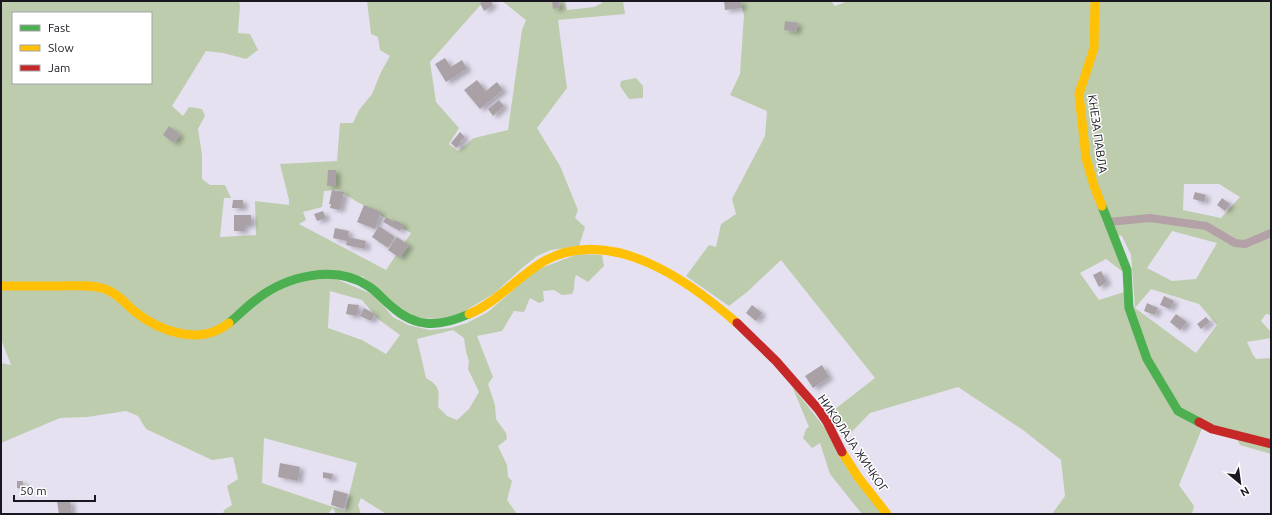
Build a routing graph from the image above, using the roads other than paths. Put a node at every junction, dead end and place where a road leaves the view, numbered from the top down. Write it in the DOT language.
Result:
graph roads {
  1 [pos="1095,1"];
  2 [pos="1109,222"];
  3 [pos="1271,233"];
  4 [pos="1,286"];
  5 [pos="1271,444"];
  6 [pos="887,514"];
  1 -- 2 [label="street, КНЕЗА ПАВЛА"];
  2 -- 3 [label="street"];
  2 -- 5 [label="street, КНЕЗА ПАВЛА"];
  4 -- 6 [label="street, НИКОЛАЈА ЖИЧКОГ"];
}
